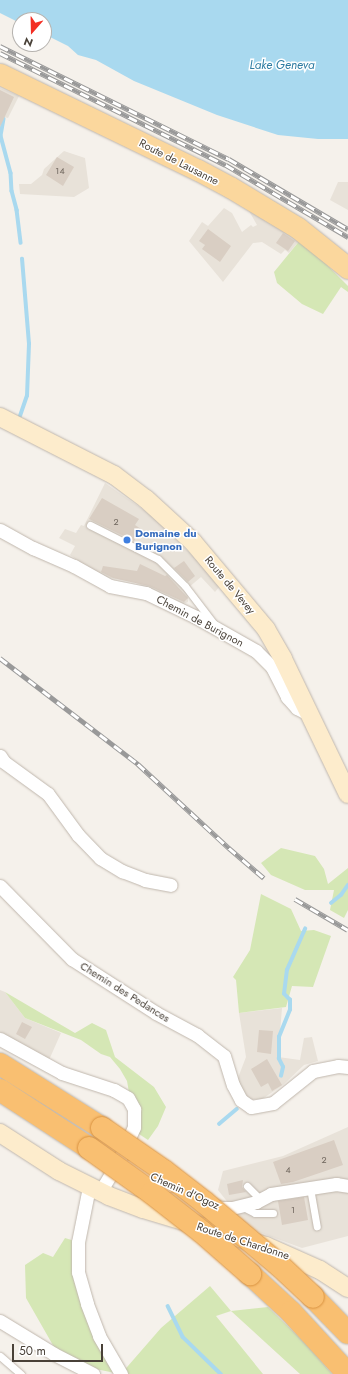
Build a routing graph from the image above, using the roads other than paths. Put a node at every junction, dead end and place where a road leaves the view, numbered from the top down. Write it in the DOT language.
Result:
graph roads {
  1 [pos="0,74"];
  2 [pos="348,268"];
  3 [pos="0,417"];
  4 [pos="90,525"];
  5 [pos="0,530"];
  6 [pos="219,630"];
  7 [pos="310,715"];
  8 [pos="0,756"];
  9 [pos="348,794"];
  10 [pos="0,886"];
  11 [pos="171,886"];
  12 [pos="0,1039"];
  13 [pos="0,1064"];
  14 [pos="348,1067"];
  15 [pos="0,1090"];
  16 [pos="0,1133"];
  17 [pos="116,1167"];
  18 [pos="247,1186"];
  19 [pos="348,1186"];
  20 [pos="310,1188"];
  21 [pos="94,1189"];
  22 [pos="260,1199"];
  23 [pos="243,1206"];
  24 [pos="273,1213"];
  25 [pos="317,1226"];
  26 [pos="348,1288"];
  27 [pos="0,1321"];
  28 [pos="348,1333"];
  29 [pos="0,1356"];
  30 [pos="21,1374"];
  31 [pos="93,1374"];
  32 [pos="121,1374"];
  33 [pos="348,1374"];
  1 -- 2 [label="main road, Route de Lausanne"];
  3 -- 7 [label="main road, Route de Vevey"];
  4 -- 6 [label="lane"];
  5 -- 6 [label="street, Chemin de Burignon"];
  6 -- 7 [label="street, Chemin de Burignon"];
  7 -- 9 [label="main road, Route de Vevey"];
  8 -- 11 [label="street"];
  10 -- 14 [label="street, Chemin des Pedances"];
  12 -- 17 [label="street"];
  13 -- 28 [label="highway, bridge"];
  15 -- 33 [label="highway, bridge"];
  16 -- 21 [label="main road, Route de Chardonne"];
  17 -- 21 [label="street"];
  17 -- 23 [label="street, Chemin d'Ogoz"];
  18 -- 22 [label="lane"];
  19 -- 20 [label="street, Chemin d'Ogoz"];
  20 -- 22 [label="street, Chemin d'Ogoz"];
  20 -- 25 [label="lane"];
  21 -- 26 [label="main road, Route de Chardonne"];
  21 -- 32 [label="street"];
  22 -- 23 [label="street, Chemin d'Ogoz"];
  23 -- 24 [label="lane"];
  27 -- 31 [label="street"];
  29 -- 30 [label="lane"];
}
